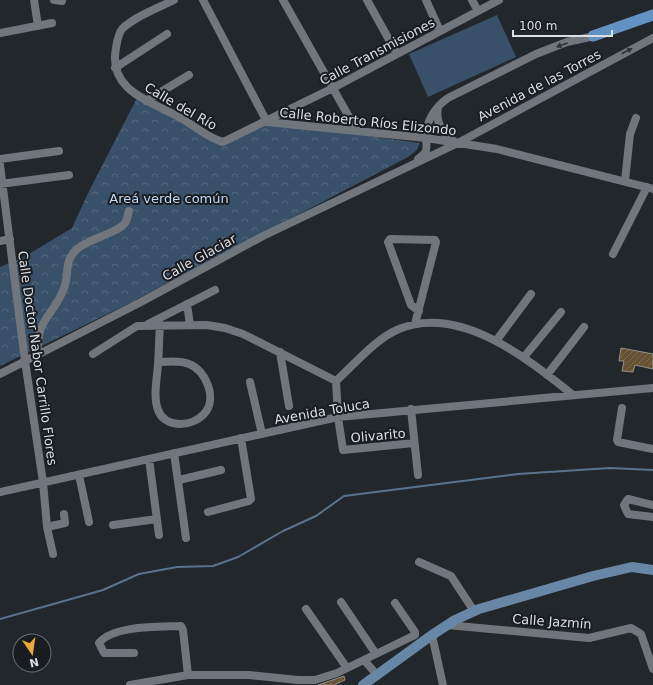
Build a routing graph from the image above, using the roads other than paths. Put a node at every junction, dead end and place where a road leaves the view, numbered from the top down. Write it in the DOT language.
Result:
graph roads {
  1 [pos="34,0"];
  2 [pos="174,0"];
  3 [pos="203,0"];
  4 [pos="283,0"];
  5 [pos="367,0"];
  6 [pos="426,0"];
  7 [pos="472,0"];
  8 [pos="499,0"];
  9 [pos="478,11"];
  10 [pos="653,14"];
  11 [pos="653,19"];
  12 [pos="52,23"];
  13 [pos="38,26"];
  14 [pos="440,31"];
  15 [pos="0,33"];
  16 [pos="167,34"];
  17 [pos="593,36"];
  18 [pos="653,38"];
  19 [pos="397,54"];
  20 [pos="115,68"];
  21 [pos="189,75"];
  22 [pos="333,88"];
  23 [pos="146,101"];
  24 [pos="438,105"];
  25 [pos="636,118"];
  26 [pos="267,122"];
  27 [pos="357,131"];
  28 [pos="426,138"];
  29 [pos="458,143"];
  30 [pos="59,151"];
  31 [pos="0,159"];
  32 [pos="412,164"];
  33 [pos="0,165"];
  34 [pos="69,175"];
  35 [pos="625,181"];
  36 [pos="2,184"];
  37 [pos="650,188"];
  38 [pos="129,211"];
  39 [pos="10,238"];
  40 [pos="0,241"];
  41 [pos="614,254"];
  42 [pos="215,290"];
  43 [pos="531,294"];
  44 [pos="188,304"];
  45 [pos="419,311"];
  46 [pos="561,312"];
  47 [pos="415,324"];
  48 [pos="147,325"];
  49 [pos="160,325"];
  50 [pos="190,325"];
  51 [pos="584,327"];
  52 [pos="496,341"];
  53 [pos="280,352"];
  54 [pos="93,354"];
  55 [pos="38,355"];
  56 [pos="524,357"];
  57 [pos="25,361"];
  58 [pos="158,362"];
  59 [pos="0,374"];
  60 [pos="547,375"];
  61 [pos="336,381"];
  62 [pos="250,382"];
  63 [pos="653,388"];
  64 [pos="573,395"];
  65 [pos="289,406"];
  66 [pos="622,408"];
  67 [pos="411,409"];
  68 [pos="338,417"];
  69 [pos="262,434"];
  70 [pos="241,438"];
  71 [pos="414,443"];
  72 [pos="653,449"];
  73 [pos="174,453"];
  74 [pos="149,459"];
  75 [pos="221,470"];
  76 [pos="79,475"];
  77 [pos="418,475"];
  78 [pos="179,480"];
  79 [pos="43,482"];
  80 [pos="0,492"];
  81 [pos="653,506"];
  82 [pos="208,512"];
  83 [pos="64,514"];
  84 [pos="653,517"];
  85 [pos="157,519"];
  86 [pos="89,522"];
  87 [pos="113,525"];
  88 [pos="47,527"];
  89 [pos="159,535"];
  90 [pos="186,538"];
  91 [pos="53,554"];
  92 [pos="419,562"];
  93 [pos="653,570"];
  94 [pos="341,602"];
  95 [pos="395,602"];
  96 [pos="306,609"];
  97 [pos="474,611"];
  98 [pos="447,625"];
  99 [pos="432,635"];
  100 [pos="134,653"];
  101 [pos="376,654"];
  102 [pos="364,660"];
  103 [pos="347,668"];
  104 [pos="653,668"];
  105 [pos="188,675"];
  106 [pos="377,675"];
  107 [pos="263,681"];
  108 [pos="130,685"];
  109 [pos="363,685"];
  110 [pos="443,685"];
  1 -- 13 [label="street"];
  2 -- 20 [label="street"];
  3 -- 26 [label="street"];
  4 -- 22 [label="street"];
  5 -- 19 [label="street"];
  6 -- 14 [label="street"];
  7 -- 9 [label="street"];
  8 -- 9 [label="street, Calle Transmisiones"];
  9 -- 14 [label="street, Calle Transmisiones"];
  10 -- 17 [label="highway"];
  11 -- 17 [label="street, Avenida de las Torres"];
  12 -- 13 [label="street"];
  13 -- 15 [label="street"];
  14 -- 19 [label="street, Calle Transmisiones"];
  16 -- 20 [label="street"];
  17 -- 24 [label="street, Avenida de las Torres, one-way"];
  29 -- 18 [label="street, Avenida de las Torres, one-way"];
  19 -- 22 [label="street, Calle Transmisiones"];
  20 -- 23 [label="street, Calle del Río"];
  21 -- 23 [label="street"];
  22 -- 26 [label="street, Calle Transmisiones"];
  22 -- 27 [label="street"];
  23 -- 26 [label="street, Calle del Río"];
  24 -- 28 [label="street"];
  24 -- 29 [label="street"];
  25 -- 35 [label="street"];
  26 -- 27 [label="street, Calle Roberto Ríos Elizondo"];
  27 -- 28 [label="street, Calle Roberto Ríos Elizondo"];
  28 -- 29 [label="street, Calle Roberto Ríos Elizondo"];
  28 -- 32 [label="street, Calle Glaciar"];
  29 -- 32 [label="street, Calle Glaciar"];
  29 -- 35 [label="street, Calle Roberto Ríos Elizondo"];
  30 -- 31 [label="street"];
  32 -- 55 [label="street, Calle Glaciar"];
  33 -- 36 [label="street, Calle Doctor Nabor Carrillo Flores"];
  34 -- 36 [label="street"];
  35 -- 37 [label="street, Calle Roberto Ríos Elizondo"];
  36 -- 39 [label="street, Calle Doctor Nabor Carrillo Flores"];
  37 -- 41 [label="street"];
  38 -- 55 [label="street"];
  39 -- 40 [label="street"];
  39 -- 57 [label="street, Calle Doctor Nabor Carrillo Flores"];
  42 -- 44 [label="street"];
  43 -- 52 [label="street"];
  44 -- 48 [label="street"];
  44 -- 50 [label="street"];
  45 -- 45 [label="street"];
  45 -- 47 [label="street"];
  46 -- 56 [label="street"];
  47 -- 52 [label="street"];
  47 -- 61 [label="street"];
  48 -- 49 [label="street"];
  48 -- 54 [label="street"];
  49 -- 50 [label="street"];
  49 -- 58 [label="street"];
  50 -- 53 [label="street"];
  51 -- 60 [label="street"];
  52 -- 56 [label="street"];
  53 -- 61 [label="street"];
  53 -- 65 [label="street"];
  55 -- 57 [label="street, Calle Glaciar"];
  56 -- 60 [label="street"];
  57 -- 59 [label="street, Calle Glaciar"];
  57 -- 79 [label="street, Calle Doctor Nabor Carrillo Flores"];
  58 -- 58 [label="street"];
  60 -- 64 [label="street"];
  61 -- 68 [label="street"];
  62 -- 69 [label="street"];
  63 -- 64 [label="street, Avenida Toluca"];
  64 -- 67 [label="street, Avenida Toluca"];
  66 -- 72 [label="street"];
  67 -- 68 [label="street, Avenida Toluca"];
  67 -- 71 [label="street"];
  68 -- 69 [label="street, Avenida Toluca"];
  68 -- 71 [label="street, Olivarito"];
  69 -- 70 [label="street, Avenida Toluca"];
  70 -- 73 [label="street, Avenida Toluca"];
  70 -- 82 [label="street"];
  71 -- 77 [label="street"];
  73 -- 74 [label="street, Avenida Toluca"];
  73 -- 78 [label="street"];
  74 -- 76 [label="street, Avenida Toluca"];
  74 -- 85 [label="street"];
  75 -- 78 [label="street"];
  76 -- 79 [label="street, Avenida Toluca"];
  76 -- 86 [label="street"];
  78 -- 90 [label="street"];
  79 -- 80 [label="street, Avenida Toluca"];
  79 -- 88 [label="street, Calle Doctor Nabor Carrillo Flores"];
  81 -- 84 [label="street"];
  83 -- 88 [label="street"];
  85 -- 87 [label="street"];
  85 -- 89 [label="street"];
  88 -- 91 [label="street, Calle Doctor Nabor Carrillo Flores"];
  92 -- 97 [label="street"];
  93 -- 97 [label="main road"];
  94 -- 101 [label="street"];
  95 -- 101 [label="street"];
  96 -- 103 [label="street"];
  97 -- 98 [label="main road"];
  98 -- 99 [label="main road"];
  98 -- 104 [label="street, Calle Jazmín"];
  99 -- 106 [label="main road"];
  99 -- 110 [label="street"];
  100 -- 105 [label="street"];
  101 -- 102 [label="street"];
  102 -- 103 [label="street"];
  102 -- 106 [label="street"];
  103 -- 107 [label="street"];
  105 -- 107 [label="street"];
  105 -- 108 [label="street"];
  106 -- 109 [label="main road"];
}
